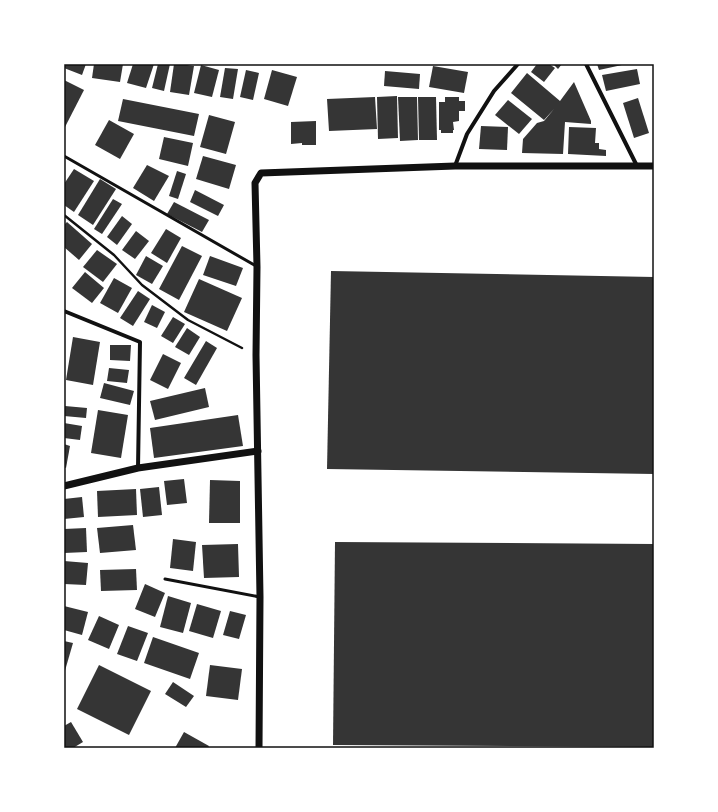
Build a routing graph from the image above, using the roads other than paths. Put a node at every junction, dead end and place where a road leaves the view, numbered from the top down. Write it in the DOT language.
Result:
graph roads {
  1 [pos="518,64"];
  2 [pos="586,64"];
  3 [pos="64,156"];
  4 [pos="455,166"];
  5 [pos="654,166"];
  6 [pos="637,167"];
  7 [pos="257,267"];
  8 [pos="64,311"];
  9 [pos="258,451"];
  10 [pos="138,468"];
  11 [pos="64,486"];
  12 [pos="165,579"];
  13 [pos="260,597"];
  14 [pos="259,748"];
  1 -- 4 [label="street"];
  2 -- 6 [label="street"];
  3 -- 7 [label="lane"];
  4 -- 6 [label="street"];
  4 -- 7 [label="street"];
  5 -- 6 [label="street"];
  7 -- 9 [label="street"];
  8 -- 10 [label="street"];
  9 -- 10 [label="street"];
  9 -- 13 [label="street"];
  10 -- 11 [label="street"];
  12 -- 13 [label="lane"];
  13 -- 14 [label="street"];
}
